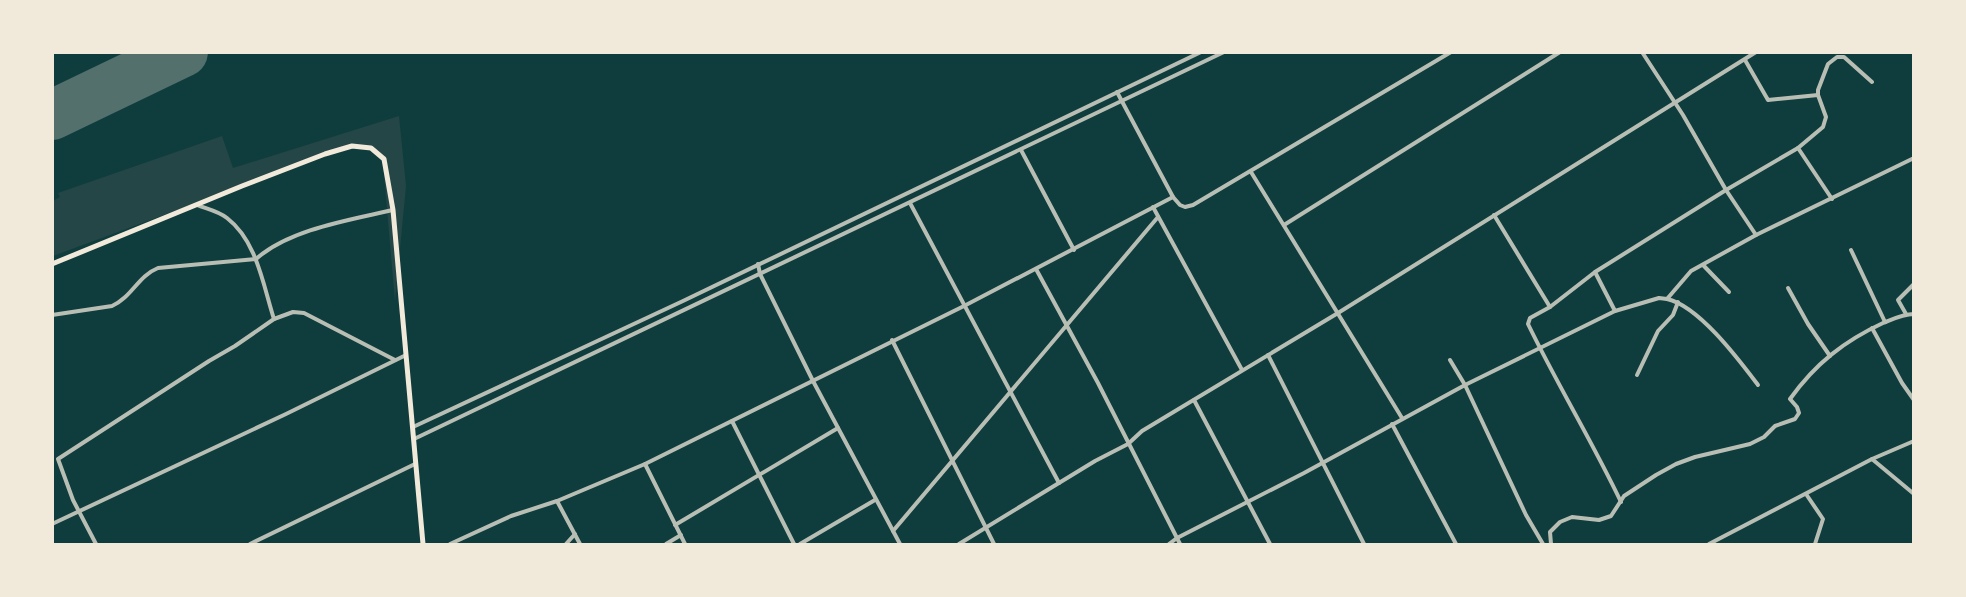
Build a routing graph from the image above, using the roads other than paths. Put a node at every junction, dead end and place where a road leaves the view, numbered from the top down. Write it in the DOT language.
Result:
graph roads {
  1 [pos="1201,52"];
  2 [pos="1224,52"];
  3 [pos="1451,52"];
  4 [pos="1560,52"];
  5 [pos="1642,52"];
  6 [pos="1756,52"];
  7 [pos="1745,60"];
  8 [pos="1872,82"];
  9 [pos="1118,92"];
  10 [pos="1818,94"];
  11 [pos="1122,101"];
  12 [pos="1675,103"];
  13 [pos="1798,148"];
  14 [pos="1021,150"];
  15 [pos="1914,158"];
  16 [pos="1251,172"];
  17 [pos="1726,190"];
  18 [pos="1173,197"];
  19 [pos="1832,199"];
  20 [pos="910,203"];
  21 [pos="196,205"];
  22 [pos="1153,207"];
  23 [pos="393,210"];
  24 [pos="1494,215"];
  25 [pos="1158,217"];
  26 [pos="1284,225"];
  27 [pos="1756,235"];
  28 [pos="1074,250"];
  29 [pos="1851,250"];
  30 [pos="256,259"];
  31 [pos="52,264"];
  32 [pos="758,264"];
  33 [pos="1703,265"];
  34 [pos="1036,269"];
  35 [pos="1595,272"];
  36 [pos="760,274"];
  37 [pos="1914,284"];
  38 [pos="1788,288"];
  39 [pos="1729,292"];
  40 [pos="1667,299"];
  41 [pos="683,301"];
  42 [pos="1678,302"];
  43 [pos="964,306"];
  44 [pos="1550,307"];
  45 [pos="687,309"];
  46 [pos="1615,311"];
  47 [pos="1338,313"];
  48 [pos="1906,314"];
  49 [pos="1914,314"];
  50 [pos="52,315"];
  51 [pos="274,319"];
  52 [pos="1885,322"];
  53 [pos="1067,327"];
  54 [pos="1872,328"];
  55 [pos="892,340"];
  56 [pos="1540,350"];
  57 [pos="1268,355"];
  58 [pos="404,356"];
  59 [pos="565,356"];
  60 [pos="1830,356"];
  61 [pos="395,360"];
  62 [pos="1450,360"];
  63 [pos="569,365"];
  64 [pos="1242,370"];
  65 [pos="1637,375"];
  66 [pos="813,381"];
  67 [pos="1465,385"];
  68 [pos="1758,385"];
  69 [pos="1010,392"];
  70 [pos="1194,400"];
  71 [pos="1914,400"];
  72 [pos="1402,418"];
  73 [pos="732,421"];
  74 [pos="1392,424"];
  75 [pos="412,427"];
  76 [pos="838,428"];
  77 [pos="413,439"];
  78 [pos="1914,441"];
  79 [pos="1128,444"];
  80 [pos="952,459"];
  81 [pos="1872,459"];
  82 [pos="1322,463"];
  83 [pos="415,464"];
  84 [pos="645,464"];
  85 [pos="757,474"];
  86 [pos="1059,483"];
  87 [pos="1806,494"];
  88 [pos="1914,494"];
  89 [pos="875,500"];
  90 [pos="557,501"];
  91 [pos="1247,502"];
  92 [pos="1621,502"];
  93 [pos="79,513"];
  94 [pos="52,524"];
  95 [pos="675,525"];
  96 [pos="986,528"];
  97 [pos="893,531"];
  98 [pos="575,534"];
  99 [pos="681,536"];
  100 [pos="1177,538"];
  101 [pos="96,544"];
  102 [pos="250,544"];
  103 [pos="423,544"];
  104 [pos="450,544"];
  105 [pos="566,544"];
  106 [pos="580,544"];
  107 [pos="666,544"];
  108 [pos="685,544"];
  109 [pos="794,544"];
  110 [pos="800,544"];
  111 [pos="900,544"];
  112 [pos="959,544"];
  113 [pos="994,544"];
  114 [pos="1169,544"];
  115 [pos="1180,544"];
  116 [pos="1270,544"];
  117 [pos="1364,544"];
  118 [pos="1456,544"];
  119 [pos="1543,544"];
  120 [pos="1551,544"];
  121 [pos="1709,544"];
  122 [pos="1815,544"];
  1 -- 9 [label="street"];
  2 -- 11 [label="street"];
  3 -- 16 [label="street"];
  4 -- 26 [label="street"];
  5 -- 12 [label="street"];
  6 -- 7 [label="street"];
  7 -- 10 [label="street"];
  7 -- 12 [label="street"];
  8 -- 10 [label="street"];
  9 -- 11 [label="street"];
  9 -- 32 [label="street"];
  10 -- 13 [label="street"];
  11 -- 14 [label="street"];
  11 -- 18 [label="street"];
  12 -- 17 [label="street"];
  12 -- 24 [label="street"];
  13 -- 17 [label="street"];
  13 -- 19 [label="street"];
  14 -- 20 [label="street"];
  14 -- 28 [label="street"];
  15 -- 19 [label="street"];
  16 -- 18 [label="street"];
  16 -- 26 [label="street"];
  17 -- 27 [label="street"];
  17 -- 35 [label="street"];
  18 -- 22 [label="street"];
  19 -- 27 [label="street"];
  20 -- 36 [label="street"];
  20 -- 43 [label="street"];
  21 -- 23 [label="main road"];
  21 -- 30 [label="street"];
  21 -- 31 [label="main road"];
  22 -- 25 [label="street"];
  22 -- 28 [label="street"];
  23 -- 30 [label="street"];
  23 -- 58 [label="main road"];
  24 -- 44 [label="street"];
  24 -- 47 [label="street"];
  25 -- 53 [label="street"];
  25 -- 64 [label="street"];
  26 -- 47 [label="street"];
  27 -- 33 [label="street"];
  28 -- 34 [label="street"];
  29 -- 52 [label="street"];
  30 -- 50 [label="street"];
  30 -- 51 [label="street"];
  32 -- 36 [label="street"];
  32 -- 41 [label="street"];
  33 -- 39 [label="street"];
  33 -- 40 [label="street"];
  34 -- 43 [label="street"];
  34 -- 53 [label="street"];
  35 -- 44 [label="street"];
  35 -- 46 [label="street"];
  36 -- 45 [label="street"];
  36 -- 66 [label="street"];
  37 -- 48 [label="street"];
  38 -- 60 [label="street"];
  40 -- 42 [label="street"];
  40 -- 46 [label="street"];
  41 -- 45 [label="street"];
  41 -- 59 [label="street"];
  42 -- 65 [label="street"];
  42 -- 68 [label="street"];
  43 -- 55 [label="street"];
  43 -- 69 [label="street"];
  44 -- 56 [label="street"];
  45 -- 63 [label="street"];
  46 -- 56 [label="street"];
  47 -- 57 [label="street"];
  47 -- 72 [label="street"];
  48 -- 49 [label="street"];
  48 -- 52 [label="street"];
  51 -- 61 [label="street"];
  51 -- 93 [label="street"];
  52 -- 54 [label="street"];
  53 -- 69 [label="street"];
  53 -- 79 [label="street"];
  54 -- 60 [label="street"];
  54 -- 71 [label="street"];
  55 -- 66 [label="street"];
  55 -- 80 [label="street"];
  56 -- 67 [label="street"];
  56 -- 92 [label="street"];
  57 -- 64 [label="street"];
  57 -- 82 [label="street"];
  58 -- 61 [label="street"];
  58 -- 75 [label="main road"];
  59 -- 63 [label="street"];
  59 -- 75 [label="street"];
  60 -- 92 [label="street"];
  61 -- 93 [label="street"];
  62 -- 67 [label="street"];
  63 -- 77 [label="street"];
  64 -- 70 [label="street"];
  66 -- 73 [label="street"];
  66 -- 76 [label="street"];
  67 -- 72 [label="street"];
  67 -- 119 [label="street"];
  69 -- 80 [label="street"];
  69 -- 86 [label="street"];
  70 -- 79 [label="street"];
  70 -- 91 [label="street"];
  72 -- 74 [label="street"];
  73 -- 84 [label="street"];
  73 -- 85 [label="street"];
  74 -- 82 [label="street"];
  74 -- 118 [label="street"];
  75 -- 77 [label="main road"];
  76 -- 85 [label="street"];
  76 -- 89 [label="street"];
  77 -- 83 [label="main road"];
  78 -- 81 [label="street"];
  79 -- 86 [label="street"];
  79 -- 100 [label="street"];
  80 -- 96 [label="street"];
  80 -- 97 [label="street"];
  81 -- 87 [label="street"];
  81 -- 88 [label="street"];
  82 -- 91 [label="street"];
  82 -- 117 [label="street"];
  83 -- 102 [label="street"];
  83 -- 103 [label="main road"];
  84 -- 90 [label="street"];
  84 -- 95 [label="street"];
  85 -- 95 [label="street"];
  85 -- 109 [label="street"];
  86 -- 96 [label="street"];
  87 -- 121 [label="street"];
  87 -- 122 [label="street"];
  89 -- 97 [label="street"];
  89 -- 110 [label="street"];
  90 -- 98 [label="street"];
  90 -- 104 [label="street"];
  91 -- 100 [label="street"];
  91 -- 116 [label="street"];
  92 -- 120 [label="street"];
  93 -- 94 [label="street"];
  93 -- 101 [label="street"];
  95 -- 99 [label="street"];
  96 -- 112 [label="street"];
  96 -- 113 [label="street"];
  97 -- 111 [label="street"];
  98 -- 105 [label="street"];
  98 -- 106 [label="street"];
  99 -- 107 [label="street"];
  99 -- 108 [label="street"];
  100 -- 114 [label="street"];
  100 -- 115 [label="street"];
}
